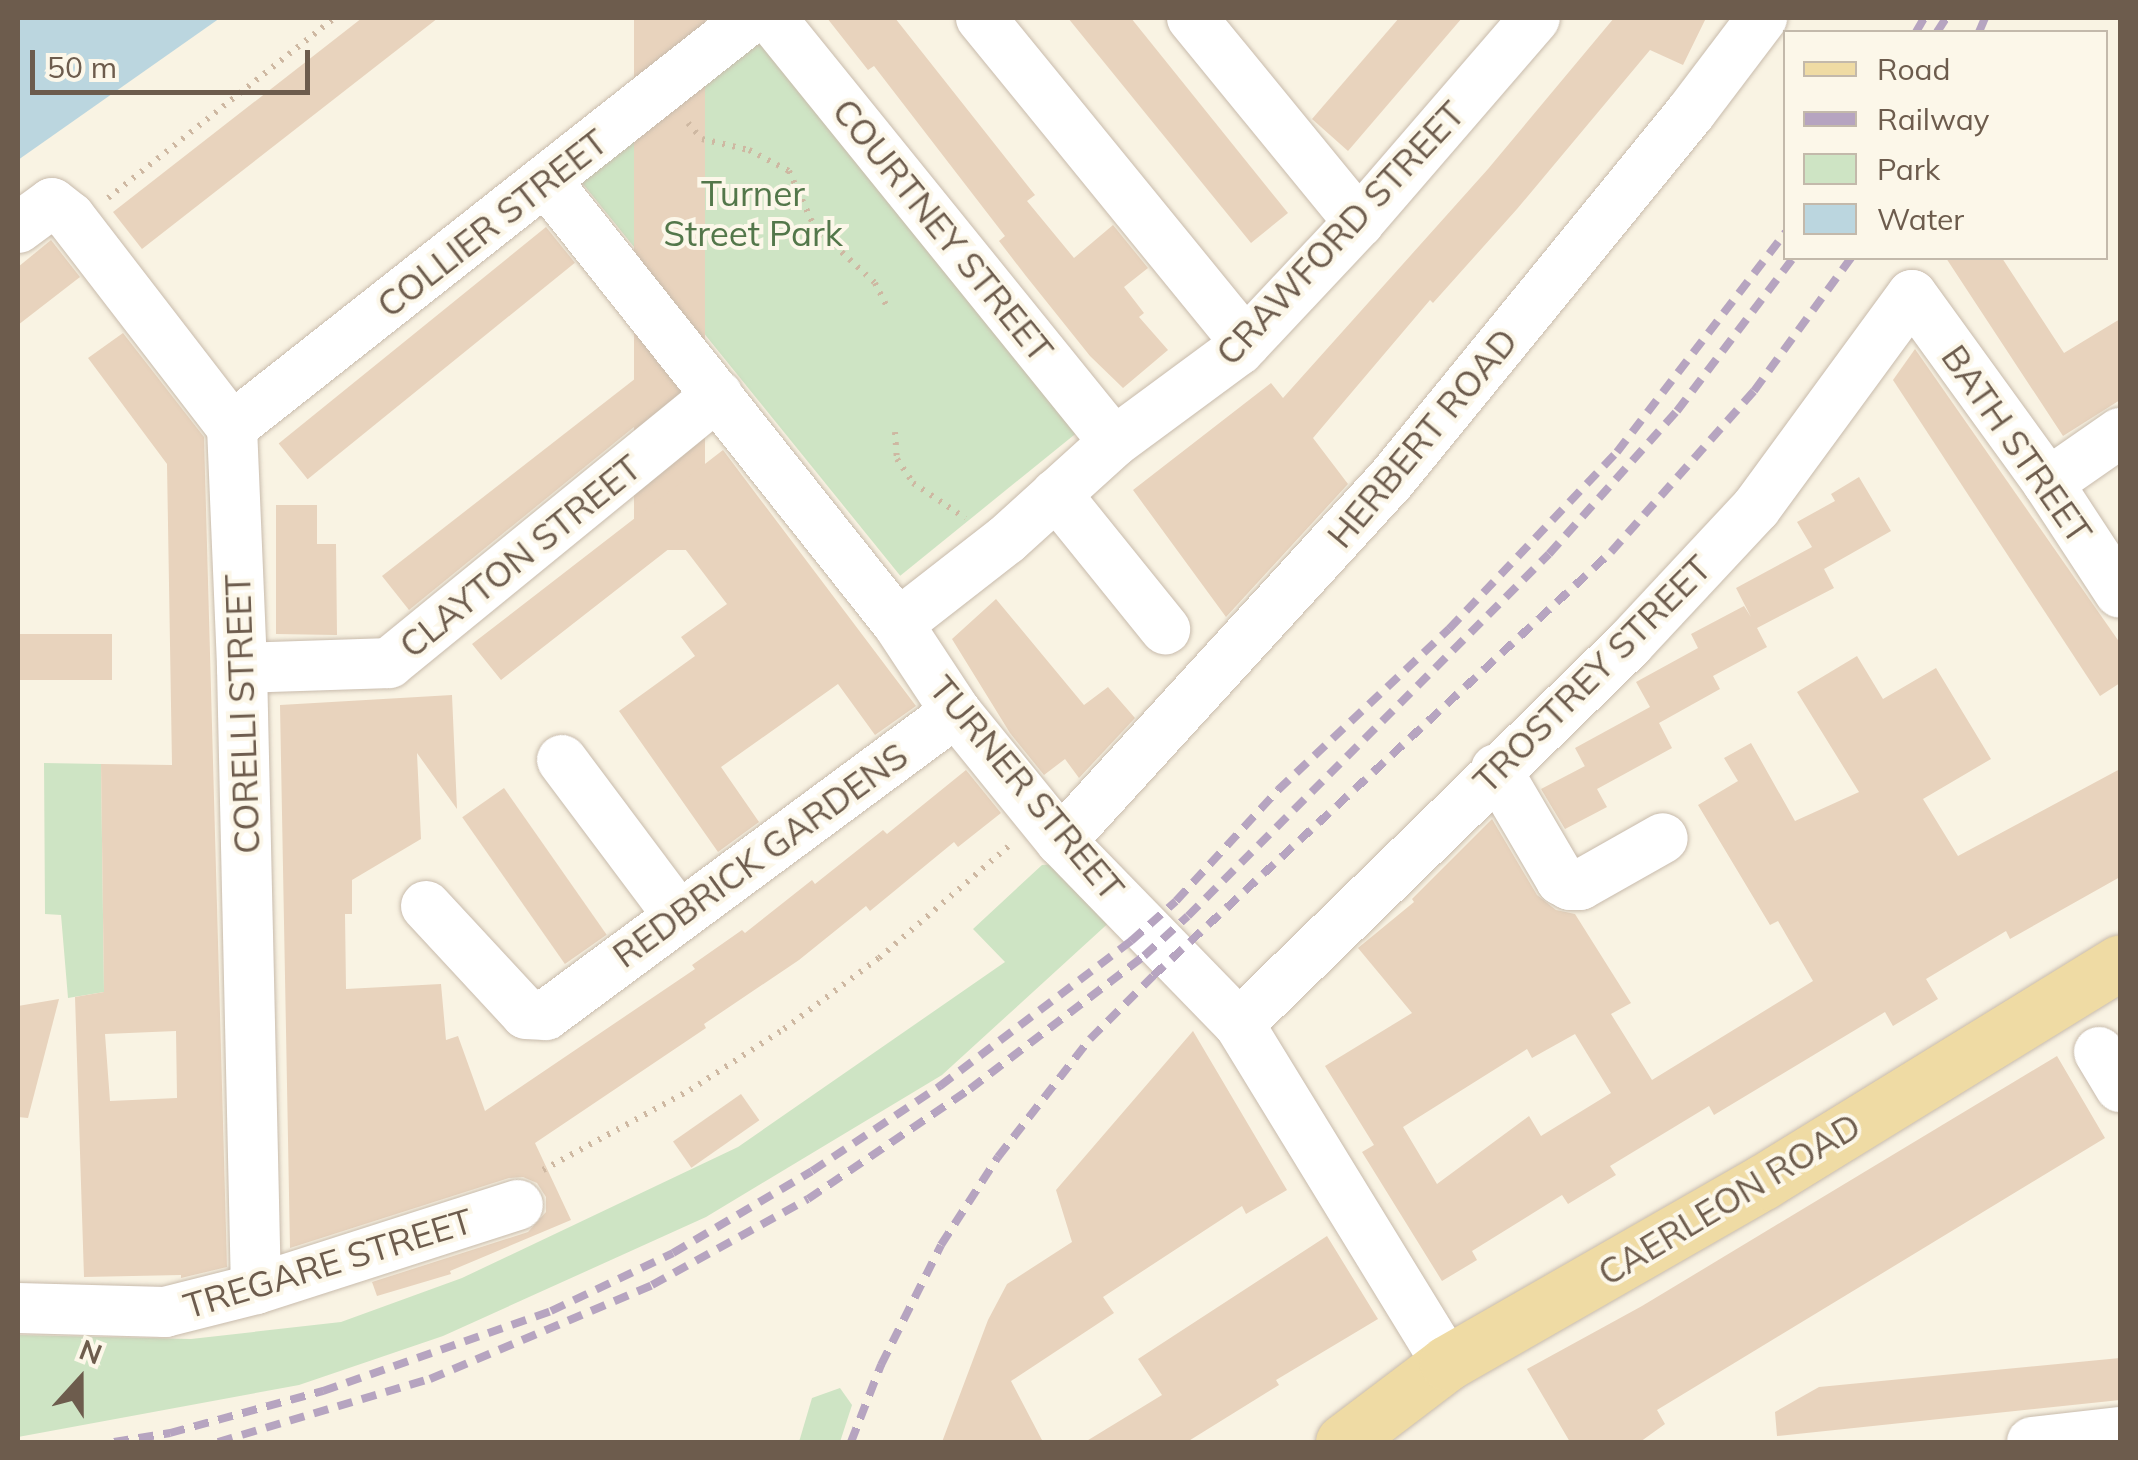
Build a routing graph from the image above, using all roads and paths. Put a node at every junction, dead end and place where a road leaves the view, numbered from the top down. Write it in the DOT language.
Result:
graph roads {
  1 [pos="334,18"];
  2 [pos="751,18"];
  3 [pos="771,18"];
  4 [pos="982,18"];
  5 [pos="1192,18"];
  6 [pos="1535,18"];
  7 [pos="1762,18"];
  8 [pos="658,92"];
  9 [pos="546,181"];
  10 [pos="35,216"];
  11 [pos="1359,222"];
  12 [pos="1912,295"];
  13 [pos="888,308"];
  14 [pos="1246,343"];
  15 [pos="718,395"];
  16 [pos="232,427"];
  17 [pos="894,432"];
  18 [pos="2120,433"];
  19 [pos="1114,442"];
  20 [pos="2048,482"];
  21 [pos="1056,494"];
  22 [pos="1006,540"];
  23 [pos="2120,593"];
  24 [pos="898,624"];
  25 [pos="1165,629"];
  26 [pos="242,668"];
  27 [pos="956,712"];
  28 [pos="562,760"];
  29 [pos="1496,768"];
  30 [pos="1052,829"];
  31 [pos="1663,838"];
  32 [pos="426,906"];
  33 [pos="678,915"];
  34 [pos="2120,962"];
  35 [pos="1238,1024"];
  36 [pos="518,1204"];
  37 [pos="256,1289"];
  38 [pos="18,1308"];
  39 [pos="1448,1364"];
  40 [pos="2120,1432"];
  41 [pos="1343,1442"];
  42 [pos="2032,1442"];
  1 -- 10 [label="path"];
  2 -- 8 [label="street, COLLIER STREET"];
  3 -- 19 [label="street, COURTNEY STREET"];
  4 -- 14 [label="street"];
  5 -- 11 [label="street"];
  6 -- 11 [label="street, CRAWFORD STREET"];
  7 -- 30 [label="street, HERBERT ROAD"];
  8 -- 9 [label="street, COLLIER STREET"];
  8 -- 13 [label="path"];
  9 -- 15 [label="street, TURNER STREET"];
  9 -- 16 [label="street, COLLIER STREET"];
  10 -- 16 [label="street"];
  11 -- 14 [label="street, CRAWFORD STREET"];
  12 -- 20 [label="street, BATH STREET"];
  12 -- 29 [label="street, TROSTREY STREET"];
  14 -- 19 [label="street, CRAWFORD STREET"];
  15 -- 24 [label="street, TURNER STREET"];
  15 -- 26 [label="street, CLAYTON STREET"];
  16 -- 26 [label="street, CORELLI STREET"];
  17 -- 22 [label="path"];
  18 -- 20 [label="street"];
  19 -- 21 [label="street, CRAWFORD STREET"];
  20 -- 23 [label="street, BATH STREET"];
  21 -- 22 [label="street, CRAWFORD STREET"];
  21 -- 25 [label="street"];
  22 -- 24 [label="street, CRAWFORD STREET"];
  24 -- 27 [label="street, TURNER STREET"];
  26 -- 37 [label="street, CORELLI STREET"];
  27 -- 30 [label="street, TURNER STREET"];
  27 -- 33 [label="street, REDBRICK GARDENS"];
  28 -- 33 [label="street"];
  29 -- 31 [label="street"];
  29 -- 35 [label="street, TROSTREY STREET"];
  30 -- 35 [label="street, TURNER STREET"];
  30 -- 36 [label="path"];
  32 -- 33 [label="street, REDBRICK GARDENS"];
  34 -- 39 [label="main road, CAERLEON ROAD"];
  35 -- 39 [label="street, TURNER STREET"];
  36 -- 37 [label="street, TREGARE STREET"];
  37 -- 38 [label="street, TREGARE STREET"];
  39 -- 41 [label="main road, CAERLEON ROAD"];
  40 -- 42 [label="street"];
}
